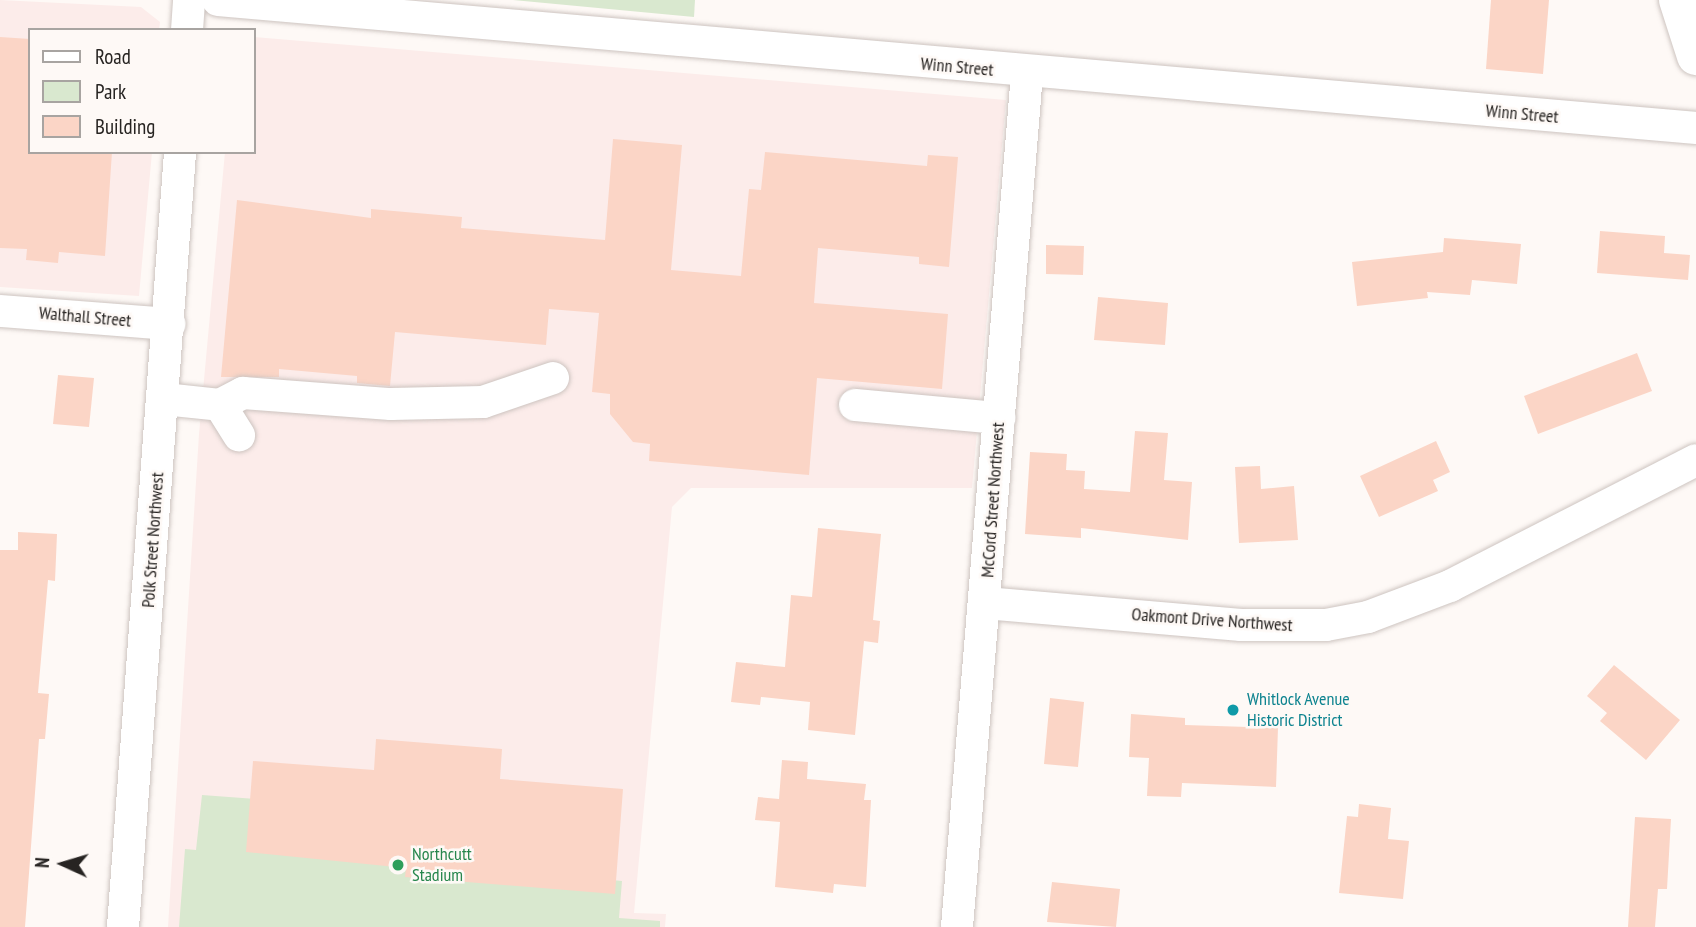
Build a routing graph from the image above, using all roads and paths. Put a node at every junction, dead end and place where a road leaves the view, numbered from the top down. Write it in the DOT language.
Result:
graph roads {
  1 [pos="189,0"];
  2 [pos="218,0"];
  3 [pos="1678,0"];
  4 [pos="187,28"];
  5 [pos="1696,56"];
  6 [pos="1027,74"];
  7 [pos="1696,128"];
  8 [pos="180,154"];
  9 [pos="0,310"];
  10 [pos="170,324"];
  11 [pos="553,378"];
  12 [pos="164,399"];
  13 [pos="220,405"];
  14 [pos="855,405"];
  15 [pos="999,418"];
  16 [pos="239,435"];
  17 [pos="1696,460"];
  18 [pos="985,603"];
  19 [pos="123,927"];
  20 [pos="957,927"];
  1 -- 4 [label="street"];
  2 -- 6 [label="street, Winn Street"];
  3 -- 5 [label="highway"];
  6 -- 7 [label="street, Winn Street"];
  6 -- 15 [label="street, McCord Street Northwest"];
  8 -- 10 [label="street, Polk Street Northwest"];
  9 -- 10 [label="street, Walthall Street"];
  10 -- 12 [label="street, Polk Street Northwest"];
  11 -- 13 [label="street"];
  12 -- 13 [label="street"];
  12 -- 19 [label="street, Polk Street Northwest"];
  13 -- 16 [label="street"];
  14 -- 15 [label="street"];
  15 -- 18 [label="street, McCord Street Northwest"];
  17 -- 18 [label="street, Oakmont Drive Northwest"];
  18 -- 20 [label="street, McCord Street Northwest"];
}
